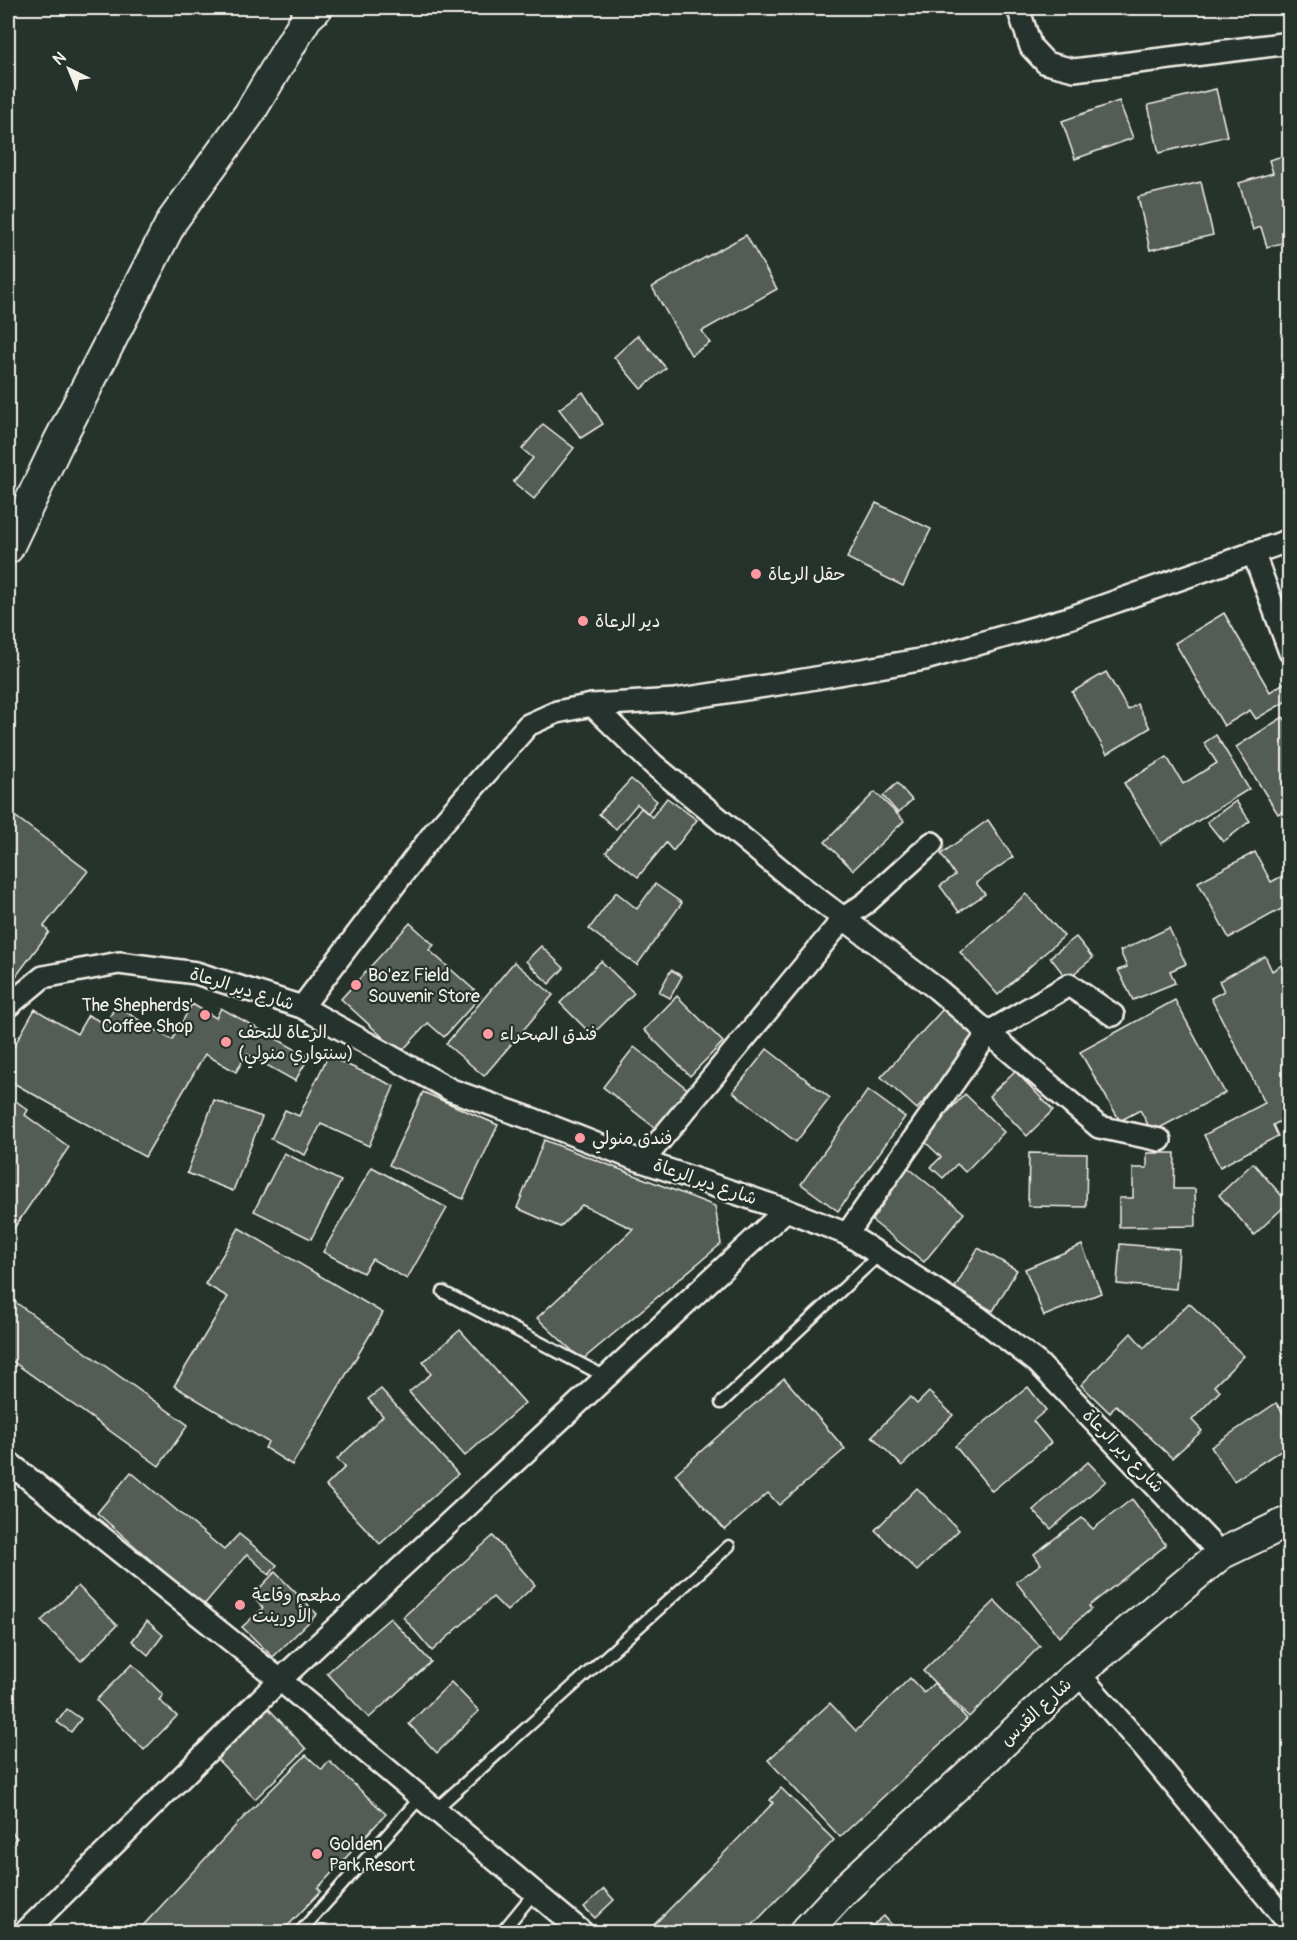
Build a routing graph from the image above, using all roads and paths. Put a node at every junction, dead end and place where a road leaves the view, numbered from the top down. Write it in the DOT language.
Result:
graph roads {
  1 [pos="317,8"];
  2 [pos="1018,8"];
  3 [pos="1290,43"];
  4 [pos="1290,540"];
  5 [pos="8,548"];
  6 [pos="1253,552"];
  7 [pos="1290,652"];
  8 [pos="592,705"];
  9 [pos="932,843"];
  10 [pos="844,918"];
  11 [pos="8,1006"];
  12 [pos="302,1007"];
  13 [pos="1113,1015"];
  14 [pos="989,1032"];
  15 [pos="1160,1140"];
  16 [pos="643,1161"];
  17 [pos="786,1210"];
  18 [pos="847,1234"];
  19 [pos="880,1254"];
  20 [pos="443,1292"];
  21 [pos="606,1377"];
  22 [pos="721,1403"];
  23 [pos="8,1462"];
  24 [pos="1290,1521"];
  25 [pos="729,1546"];
  26 [pos="1221,1554"];
  27 [pos="1078,1673"];
  28 [pos="280,1680"];
  29 [pos="428,1804"];
  30 [pos="534,1893"];
  31 [pos="1290,1925"];
  32 [pos="25,1932"];
  33 [pos="300,1932"];
  34 [pos="502,1932"];
  35 [pos="582,1932"];
  36 [pos="805,1932"];
  1 -- 5 [label="main road"];
  2 -- 3 [label="street"];
  4 -- 6 [label="street"];
  6 -- 7 [label="street"];
  6 -- 8 [label="street"];
  8 -- 10 [label="street"];
  8 -- 12 [label="street"];
  9 -- 10 [label="street"];
  10 -- 14 [label="street"];
  10 -- 16 [label="street"];
  11 -- 12 [label="street, شارع دير الرعاة"];
  12 -- 16 [label="street, شارع دير الرعاة"];
  13 -- 14 [label="street"];
  14 -- 15 [label="street"];
  14 -- 18 [label="street"];
  16 -- 17 [label="street, شارع دير الرعاة"];
  17 -- 18 [label="street, شارع دير الرعاة"];
  17 -- 21 [label="street"];
  18 -- 19 [label="street, شارع دير الرعاة"];
  19 -- 22 [label="lane"];
  19 -- 26 [label="street, شارع دير الرعاة"];
  20 -- 21 [label="lane"];
  21 -- 28 [label="street"];
  23 -- 28 [label="street"];
  24 -- 26 [label="main road, شارع القدس"];
  25 -- 29 [label="lane"];
  26 -- 27 [label="main road, شارع القدس"];
  27 -- 31 [label="street"];
  27 -- 36 [label="main road, شارع القدس"];
  28 -- 29 [label="street"];
  28 -- 32 [label="street"];
  29 -- 30 [label="street"];
  29 -- 33 [label="lane"];
  30 -- 34 [label="lane"];
  30 -- 35 [label="street"];
}
